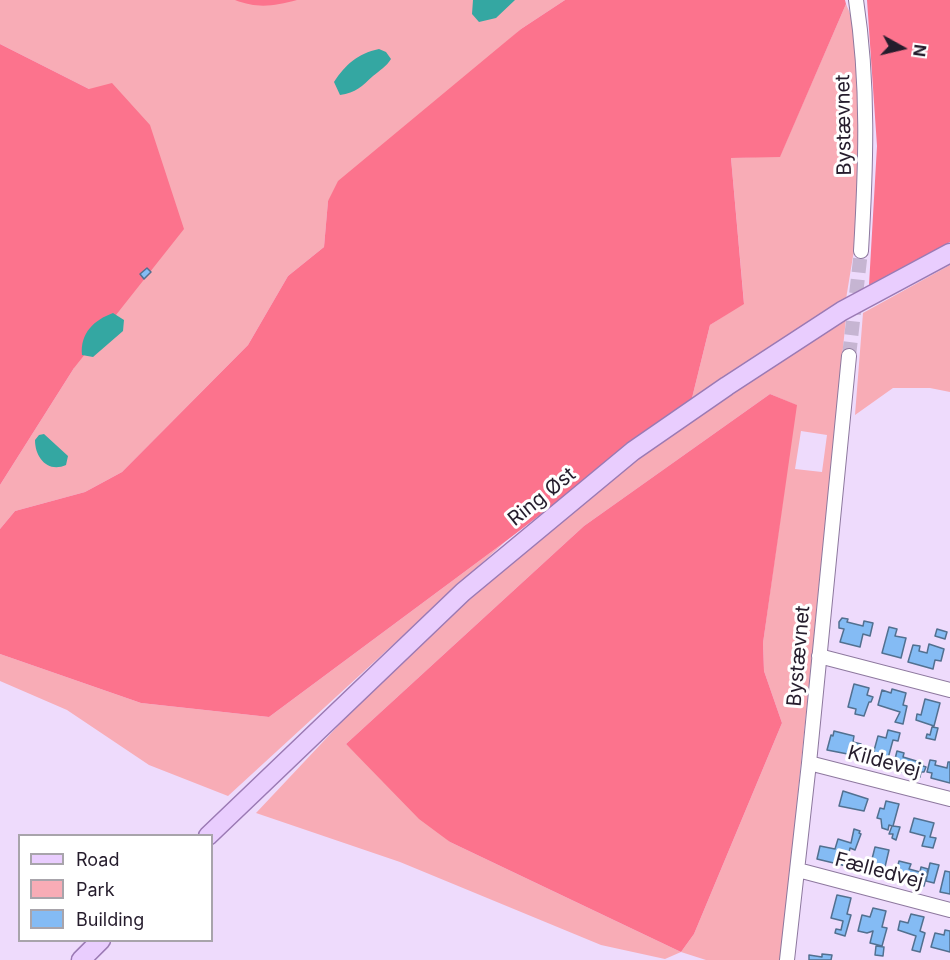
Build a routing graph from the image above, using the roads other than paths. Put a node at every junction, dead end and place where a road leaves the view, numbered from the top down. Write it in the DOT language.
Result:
graph roads {
  1 [pos="856,0"];
  2 [pos="861,250"];
  3 [pos="950,253"];
  4 [pos="849,356"];
  5 [pos="819,656"];
  6 [pos="950,690"];
  7 [pos="809,763"];
  8 [pos="950,799"];
  9 [pos="210,834"];
  10 [pos="798,870"];
  11 [pos="950,910"];
  12 [pos="99,942"];
  13 [pos="81,960"];
  14 [pos="787,960"];
  1 -- 2 [label="street, Bystævnet"];
  3 -- 9 [label="main road, Ring Øst"];
  4 -- 5 [label="street, Bystævnet"];
  5 -- 6 [label="street"];
  5 -- 7 [label="street, Bystævnet"];
  7 -- 8 [label="street, Kildevej"];
  7 -- 10 [label="street, Bystævnet"];
  10 -- 11 [label="street, Fælledvej"];
  10 -- 14 [label="street, Bystævnet"];
  12 -- 13 [label="main road"];
}
